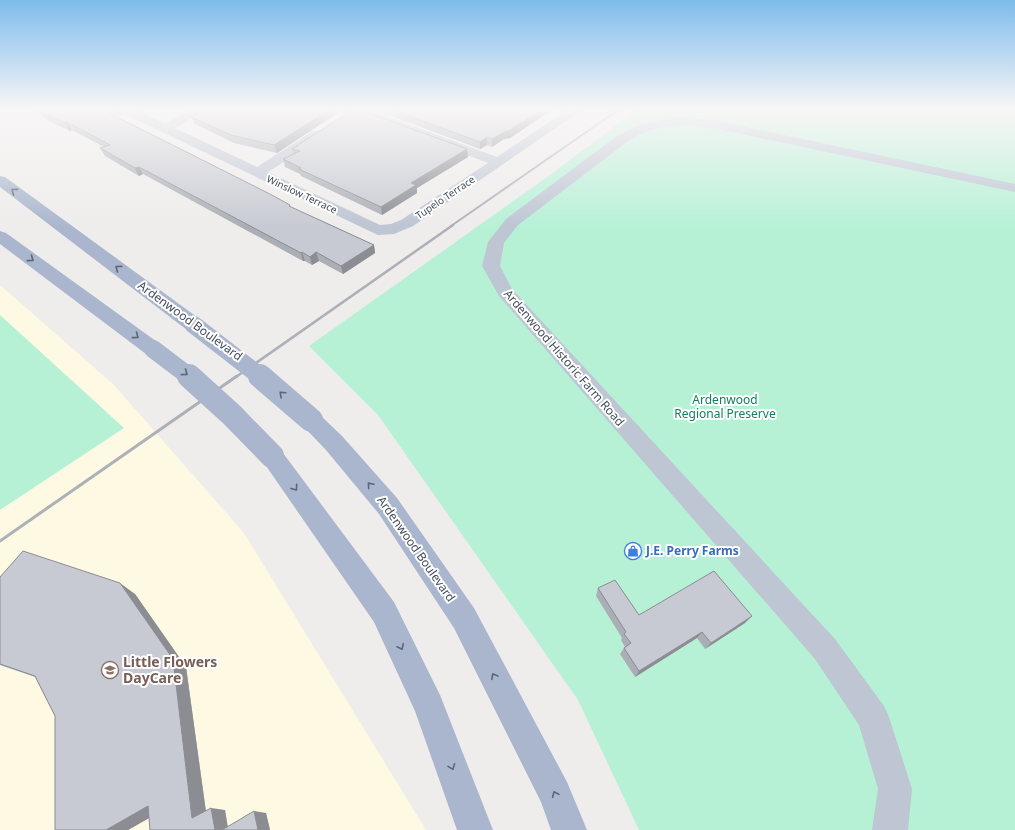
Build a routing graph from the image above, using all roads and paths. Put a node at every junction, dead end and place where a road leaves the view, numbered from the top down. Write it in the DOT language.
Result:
graph roads {
  1 [pos="207,149"];
  2 [pos="295,149"];
  3 [pos="463,149"];
  4 [pos="518,149"];
  5 [pos="609,149"];
  6 [pos="833,149"];
  7 [pos="498,162"];
  8 [pos="258,173"];
  9 [pos="0,180"];
  10 [pos="1015,188"];
  11 [pos="394,229"];
  12 [pos="0,236"];
  13 [pos="476,830"];
  14 [pos="569,830"];
  15 [pos="890,830"];
  1 -- 8 [label="street, Winslow Terrace"];
  2 -- 8 [label="street"];
  3 -- 7 [label="street"];
  4 -- 7 [label="street, Tupelo Terrace"];
  5 -- 15 [label="street, Ardenwood Historic Farm Road"];
  6 -- 10 [label="street, Ardenwood Historic Farm Road"];
  7 -- 11 [label="street, Tupelo Terrace"];
  8 -- 11 [label="street, Winslow Terrace"];
  14 -- 9 [label="main road, Ardenwood Boulevard, one-way, bridge"];
  12 -- 13 [label="main road, one-way, bridge"];
}
